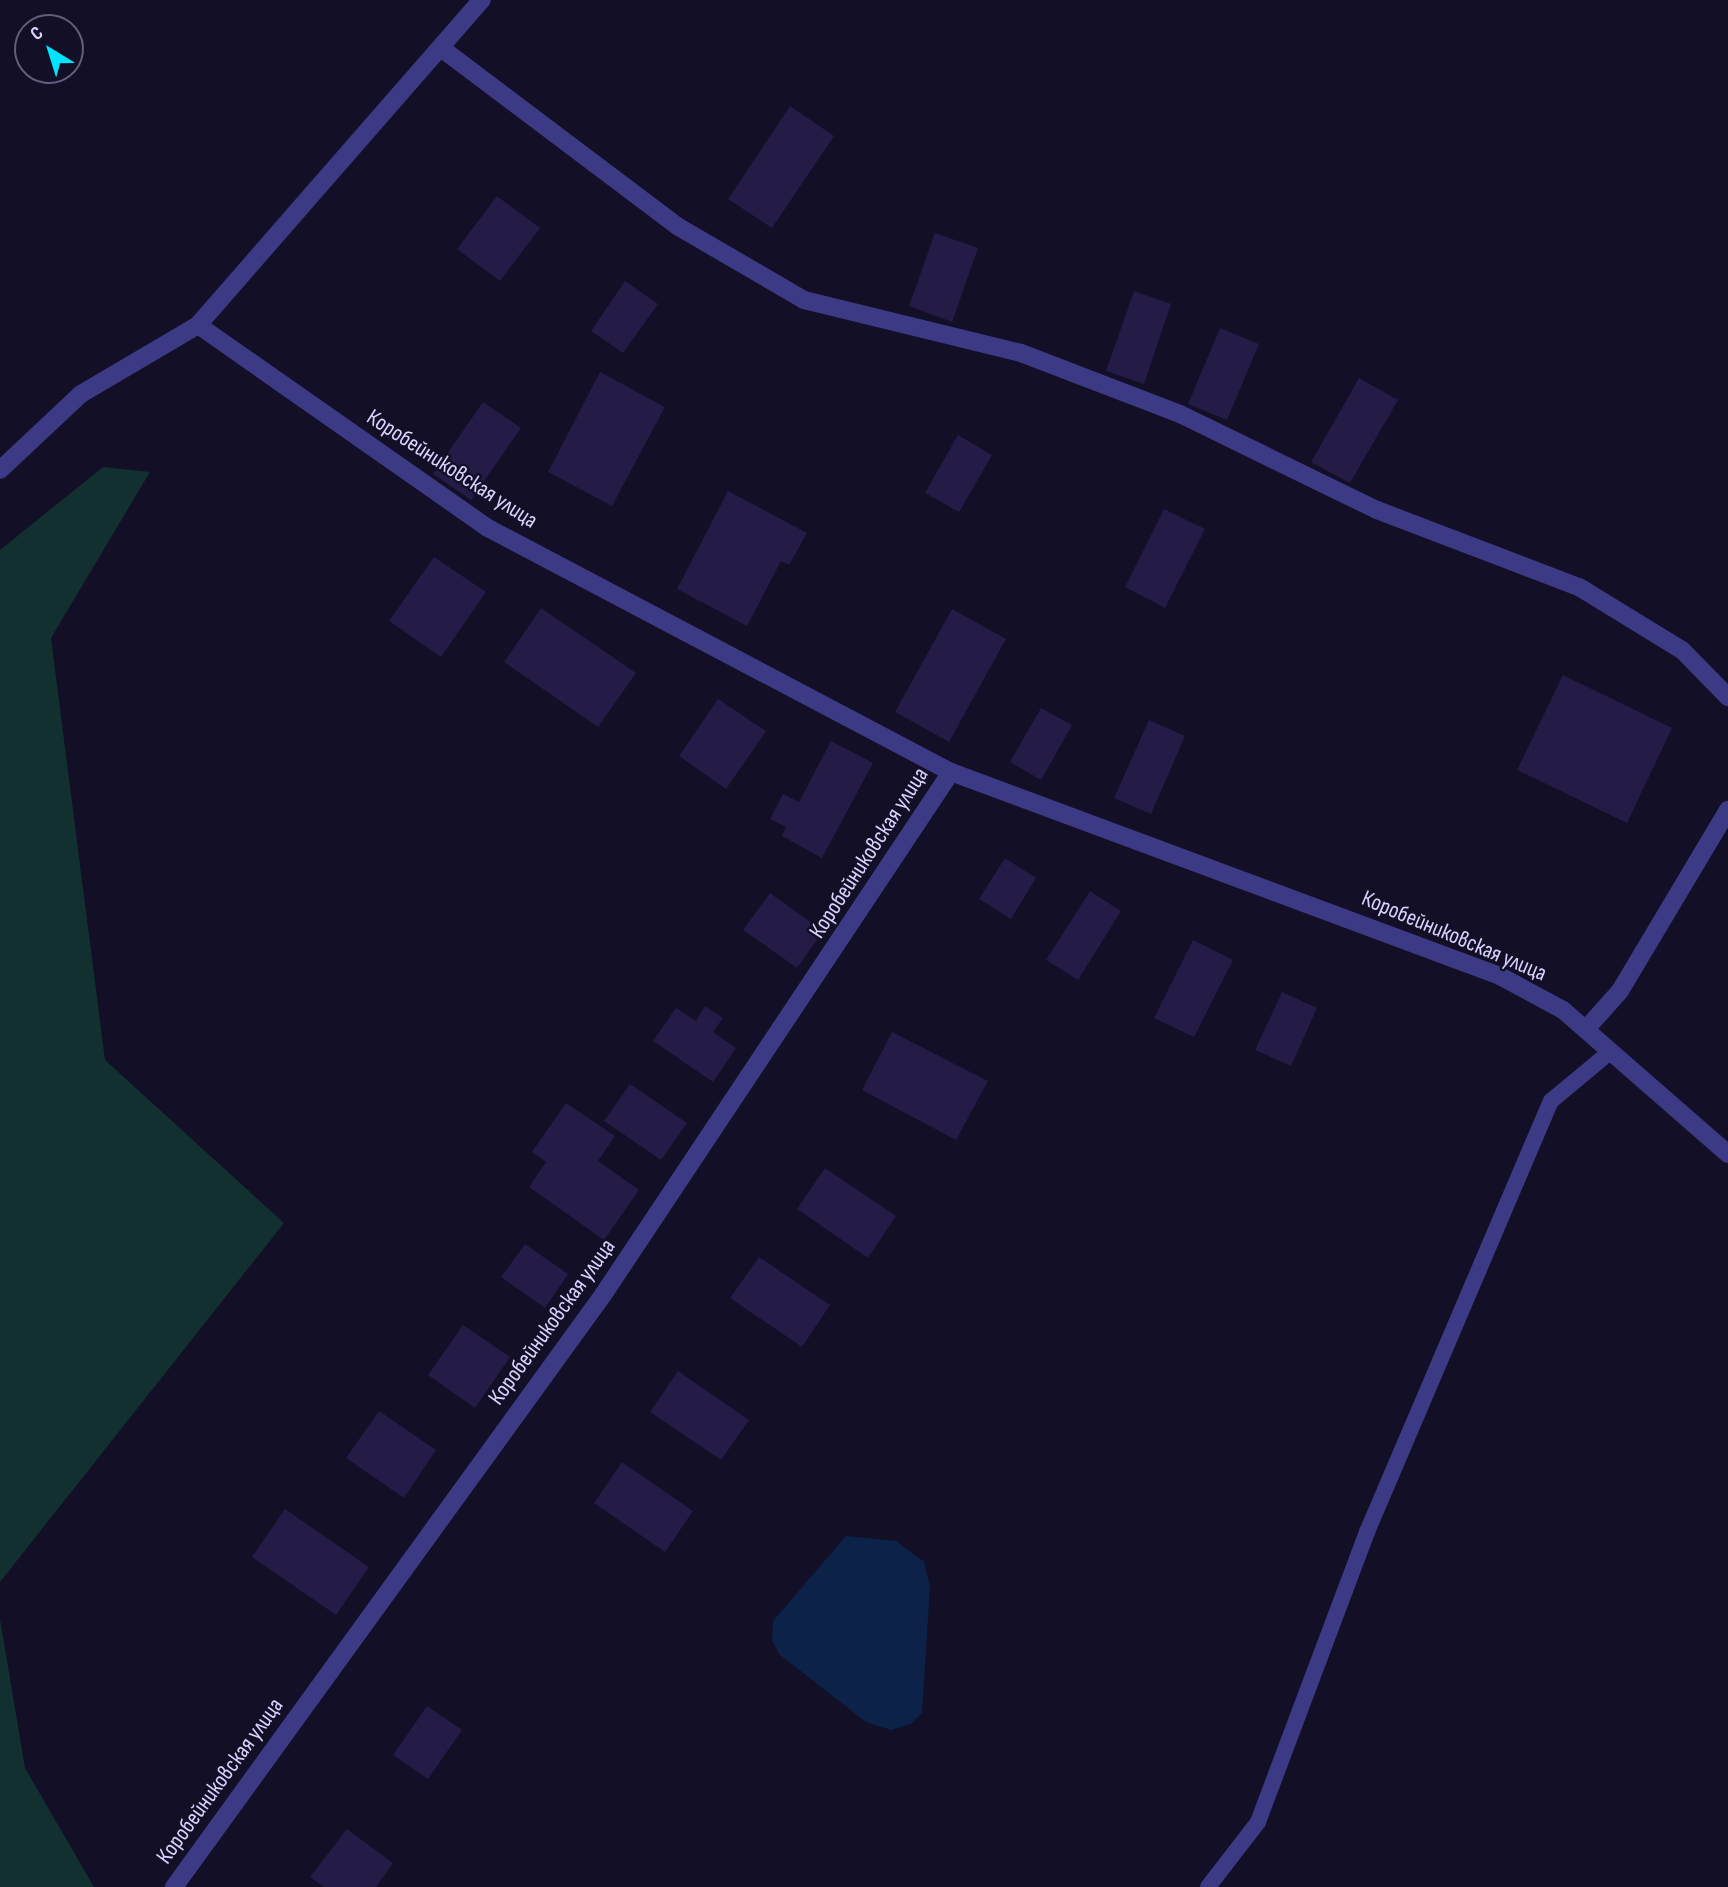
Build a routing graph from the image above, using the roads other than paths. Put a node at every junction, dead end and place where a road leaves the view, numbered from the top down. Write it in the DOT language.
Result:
graph roads {
  1 [pos="482,0"];
  2 [pos="441,48"];
  3 [pos="198,326"];
  4 [pos="0,470"];
  5 [pos="1728,697"];
  6 [pos="951,772"];
  7 [pos="1728,810"];
  8 [pos="1586,1030"];
  9 [pos="1611,1051"];
  10 [pos="1728,1154"];
  11 [pos="174,1887"];
  12 [pos="1208,1887"];
  1 -- 2 [label="street"];
  2 -- 3 [label="street"];
  2 -- 5 [label="street"];
  3 -- 4 [label="street"];
  3 -- 6 [label="street, Коробейниковская улица"];
  6 -- 8 [label="street, Коробейниковская улица"];
  6 -- 11 [label="street, Коробейниковская улица"];
  7 -- 8 [label="street"];
  8 -- 9 [label="street, Коробейниковская улица"];
  9 -- 10 [label="street, Коробейниковская улица"];
  9 -- 12 [label="lane"];
}
